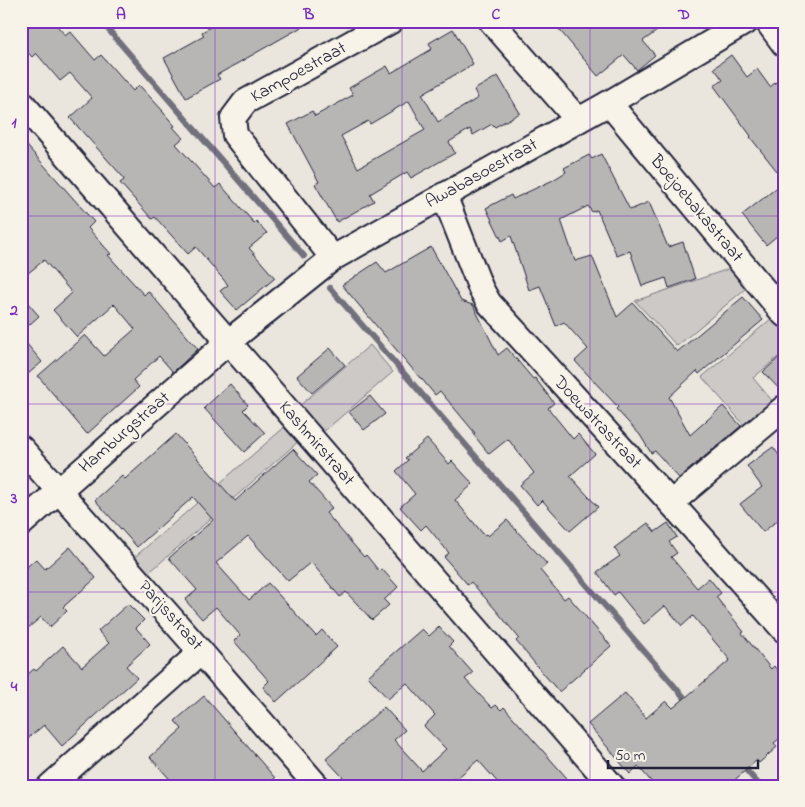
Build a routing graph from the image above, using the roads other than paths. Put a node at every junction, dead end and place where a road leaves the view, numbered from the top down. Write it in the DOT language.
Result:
graph roads {
  1 [pos="391,21"];
  2 [pos="491,21"];
  3 [pos="747,21"];
  4 [pos="767,21"];
  5 [pos="784,44"];
  6 [pos="21,102"];
  7 [pos="609,104"];
  8 [pos="578,120"];
  9 [pos="444,195"];
  10 [pos="333,258"];
  11 [pos="784,314"];
  12 [pos="228,342"];
  13 [pos="784,408"];
  14 [pos="21,448"];
  15 [pos="58,491"];
  16 [pos="671,503"];
  17 [pos="21,524"];
  18 [pos="784,630"];
  19 [pos="201,652"];
  20 [pos="50,786"];
  21 [pos="316,786"];
  22 [pos="612,786"];
  1 -- 10 [label="street, Kampoestraat"];
  2 -- 8 [label="street"];
  3 -- 7 [label="street, Awabasoestraat"];
  4 -- 5 [label="street"];
  6 -- 12 [label="street, Kashmirstraat"];
  7 -- 8 [label="street, Awabasoestraat"];
  7 -- 11 [label="street, Boejoebakastraat"];
  8 -- 9 [label="street, Awabasoestraat"];
  9 -- 10 [label="street, Awabasoestraat"];
  9 -- 16 [label="street, Doewatrastraat"];
  10 -- 12 [label="street, Awabasoestraat"];
  12 -- 15 [label="street, Hamburgstraat"];
  12 -- 22 [label="street, Kashmirstraat"];
  13 -- 16 [label="street"];
  14 -- 15 [label="street, Parijsstraat"];
  15 -- 17 [label="street, Hamburgstraat"];
  15 -- 19 [label="street, Parijsstraat"];
  16 -- 18 [label="street, Doewatrastraat"];
  19 -- 20 [label="street"];
  19 -- 21 [label="street, Parijsstraat"];
}
